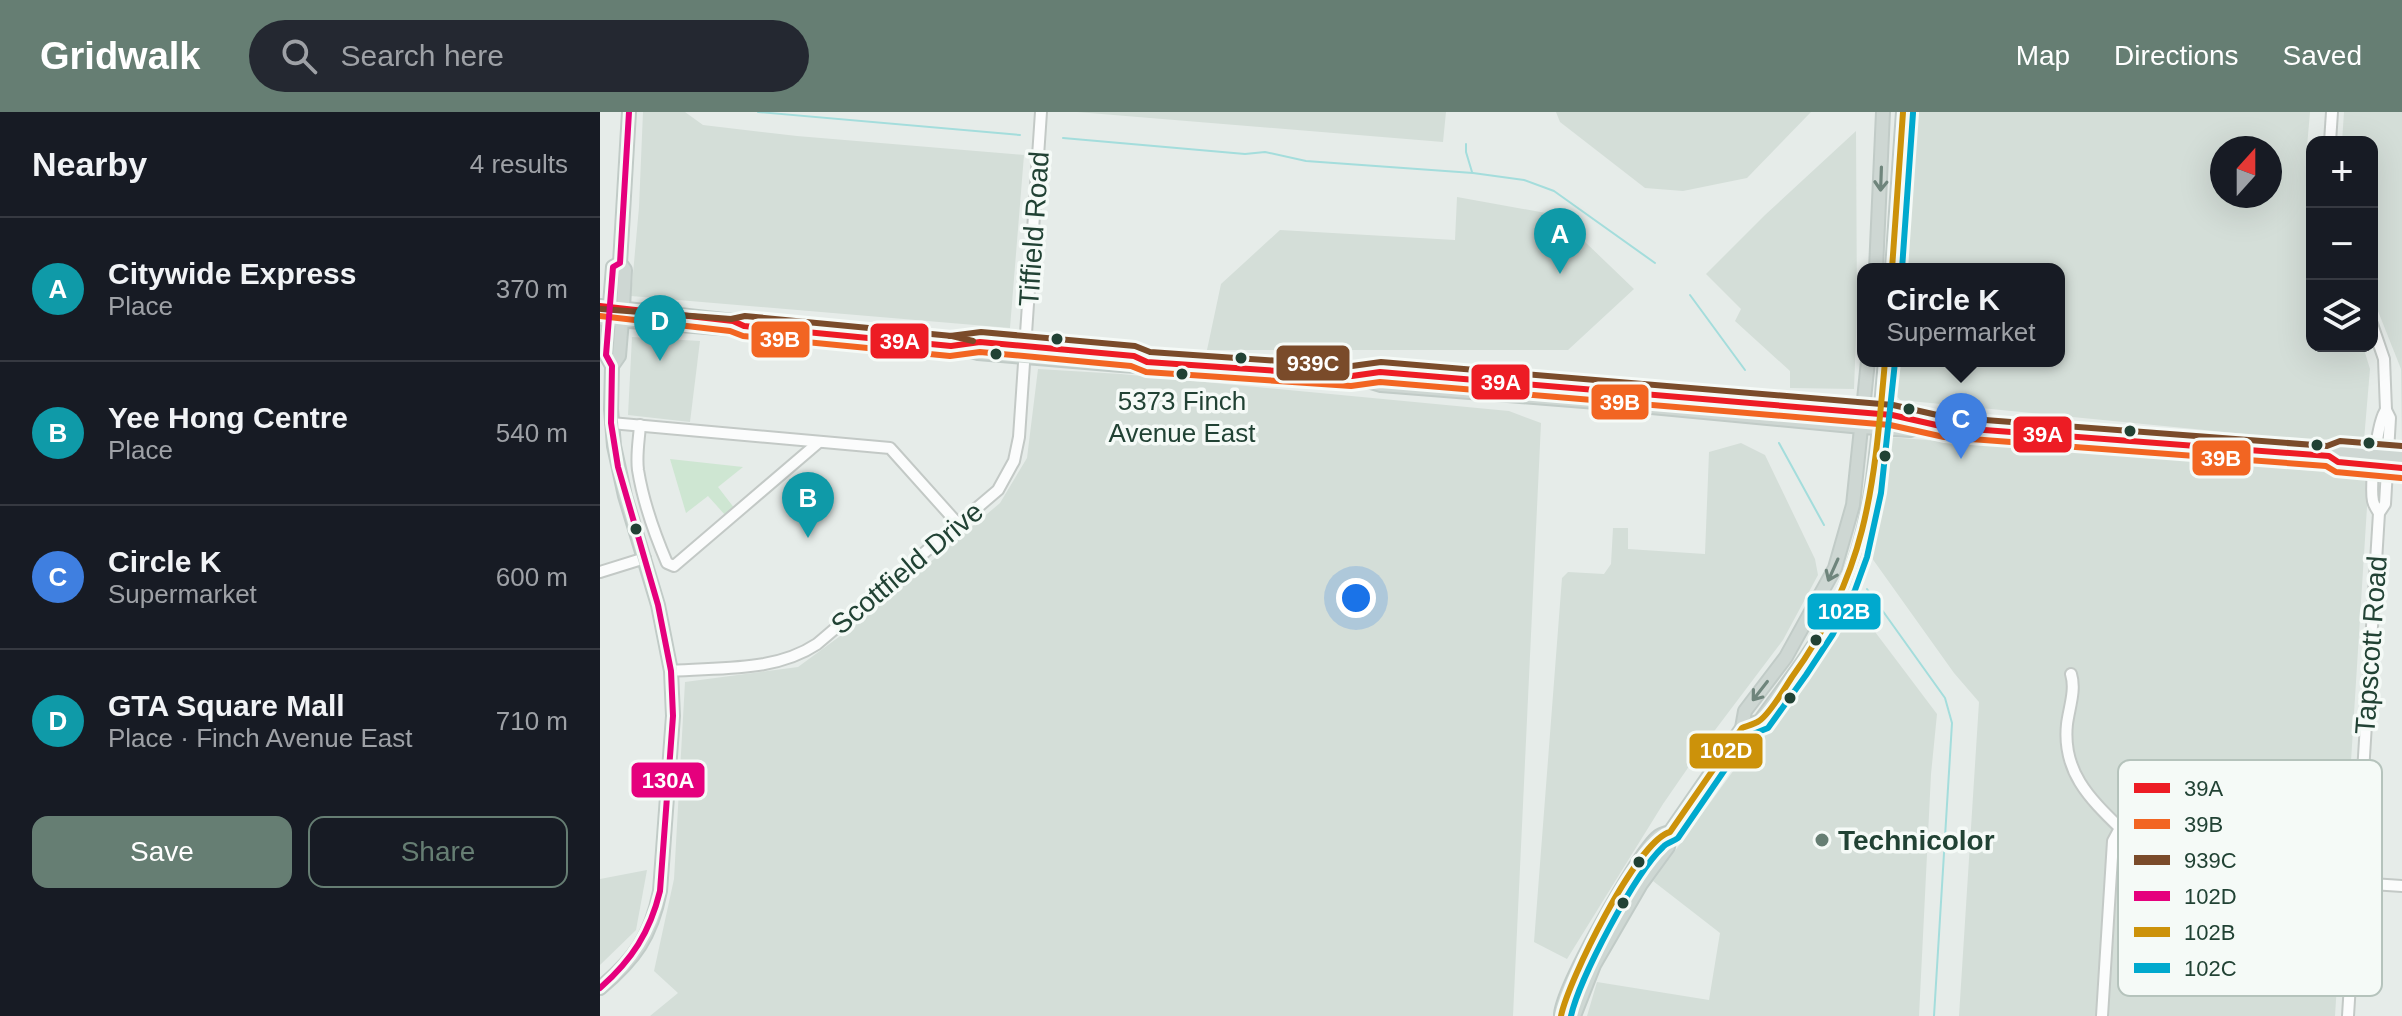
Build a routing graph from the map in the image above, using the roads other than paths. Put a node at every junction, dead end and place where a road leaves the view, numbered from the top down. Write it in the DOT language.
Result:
graph roads {
  1 [pos="629,112"];
  2 [pos="1041,112"];
  3 [pos="1883,112"];
  4 [pos="1903,112"];
  5 [pos="2332,112"];
  6 [pos="2330,136"];
  7 [pos="620,263"];
  8 [pos="1876,263"];
  9 [pos="1892,263"];
  10 [pos="604,313"];
  11 [pos="623,314"];
  12 [pos="2378,342"];
  13 [pos="1026,351"];
  14 [pos="612,366"];
  15 [pos="1867,367"];
  16 [pos="1884,367"];
  17 [pos="1863,420"];
  18 [pos="1879,421"];
  19 [pos="611,423"];
  20 [pos="640,425"];
  21 [pos="819,442"];
  22 [pos="2402,456"];
  23 [pos="2382,460"];
  24 [pos="2402,468"];
  25 [pos="959,525"];
  26 [pos="645,558"];
  27 [pos="600,572"];
  28 [pos="671,671"];
  29 [pos="2071,674"];
  30 [pos="1742,728"];
  31 [pos="2364,760"];
  32 [pos="2118,826"];
  33 [pos="1670,832"];
  34 [pos="2118,832"];
  35 [pos="2382,885"];
  36 [pos="2402,886"];
  37 [pos="600,988"];
  38 [pos="2349,996"];
  39 [pos="1561,1016"];
  40 [pos="1574,1016"];
  41 [pos="2102,1016"];
  42 [pos="2348,1016"];
  1 -- 7 [label="main road"];
  2 -- 13 [label="street, Tiffield Road"];
  3 -- 8 [label="main road, one-way"];
  4 -- 9 [label="main road"];
  5 -- 6 [label="street"];
  7 -- 10 [label="main road"];
  7 -- 11 [label="main road"];
  10 -- 11 [label="main road"];
  10 -- 14 [label="main road"];
  11 -- 13 [label="main road"];
  11 -- 14 [label="main road"];
  12 -- 23 [label="street, Tapscott Road"];
  13 -- 17 [label="main road"];
  13 -- 25 [label="street, Scottfield Drive"];
  14 -- 19 [label="main road"];
  15 -- 17 [label="main road"];
  16 -- 18 [label="main road"];
  17 -- 18 [label="main road"];
  17 -- 30 [label="main road, one-way"];
  18 -- 23 [label="main road"];
  18 -- 30 [label="main road"];
  19 -- 20 [label="street"];
  19 -- 26 [label="main road"];
  20 -- 21 [label="street"];
  20 -- 21 [label="street"];
  21 -- 25 [label="street"];
  22 -- 23 [label="main road"];
  23 -- 24 [label="main road"];
  23 -- 31 [label="street, Tapscott Road"];
  25 -- 28 [label="street, Scottfield Drive"];
  26 -- 27 [label="street"];
  26 -- 28 [label="main road"];
  28 -- 37 [label="main road"];
  29 -- 32 [label="street"];
  30 -- 33 [label="main road"];
  33 -- 39 [label="main road"];
  33 -- 40 [label="main road"];
  34 -- 41 [label="street"];
  35 -- 36 [label="street"];
  38 -- 42 [label="street, Tapscott Road"];
}
